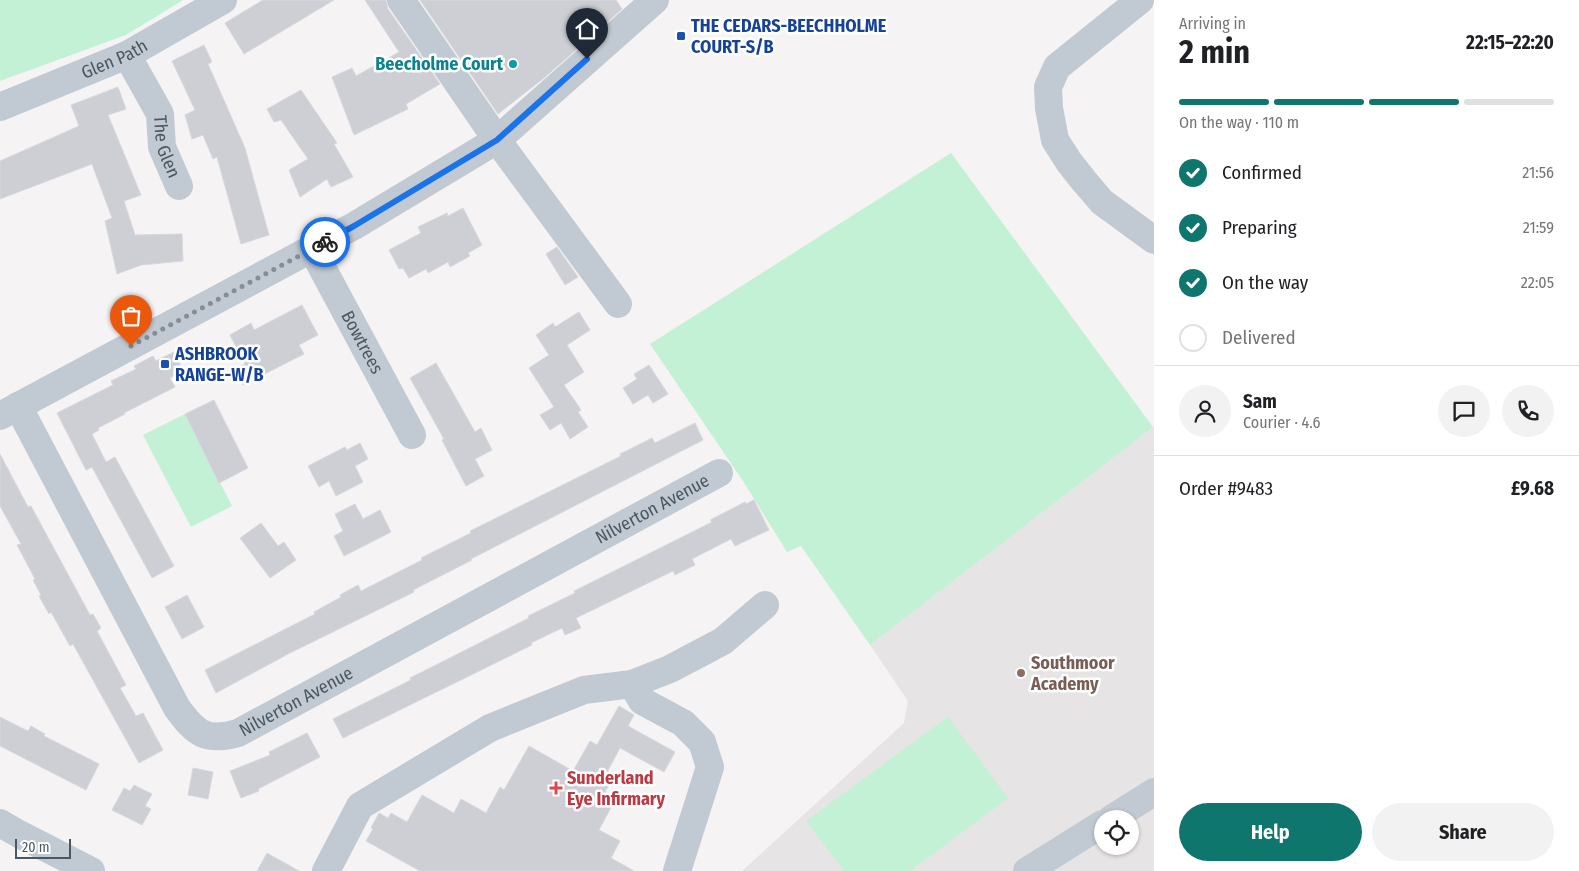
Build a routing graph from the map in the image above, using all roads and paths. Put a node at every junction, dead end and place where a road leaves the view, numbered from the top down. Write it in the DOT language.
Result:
graph roads {
  1 [pos="223,0"];
  2 [pos="401,0"];
  3 [pos="655,0"];
  4 [pos="1140,0"];
  5 [pos="126,55"];
  6 [pos="0,107"];
  7 [pos="497,140"];
  8 [pos="179,186"];
  9 [pos="1154,240"];
  10 [pos="312,249"];
  11 [pos="618,304"];
  12 [pos="9,411"];
  13 [pos="412,435"];
  14 [pos="719,473"];
  15 [pos="765,605"];
  16 [pos="632,684"];
  17 [pos="1154,792"];
  18 [pos="1125,810"];
  19 [pos="0,823"];
  20 [pos="1094,829"];
  21 [pos="83,869"];
  22 [pos="326,871"];
  23 [pos="677,871"];
  24 [pos="1026,871"];
  1 -- 5 [label="street, Glen Path"];
  2 -- 7 [label="street"];
  3 -- 7 [label="street"];
  4 -- 9 [label="street"];
  5 -- 6 [label="street, Glen Path"];
  5 -- 8 [label="street, The Glen"];
  7 -- 10 [label="street"];
  7 -- 11 [label="street"];
  10 -- 12 [label="street"];
  10 -- 13 [label="street, Bowtrees"];
  12 -- 14 [label="street, Nilverton Avenue"];
  15 -- 16 [label="street"];
  16 -- 22 [label="street"];
  16 -- 23 [label="street"];
  17 -- 18 [label="street"];
  19 -- 21 [label="street"];
  20 -- 24 [label="street"];
}
